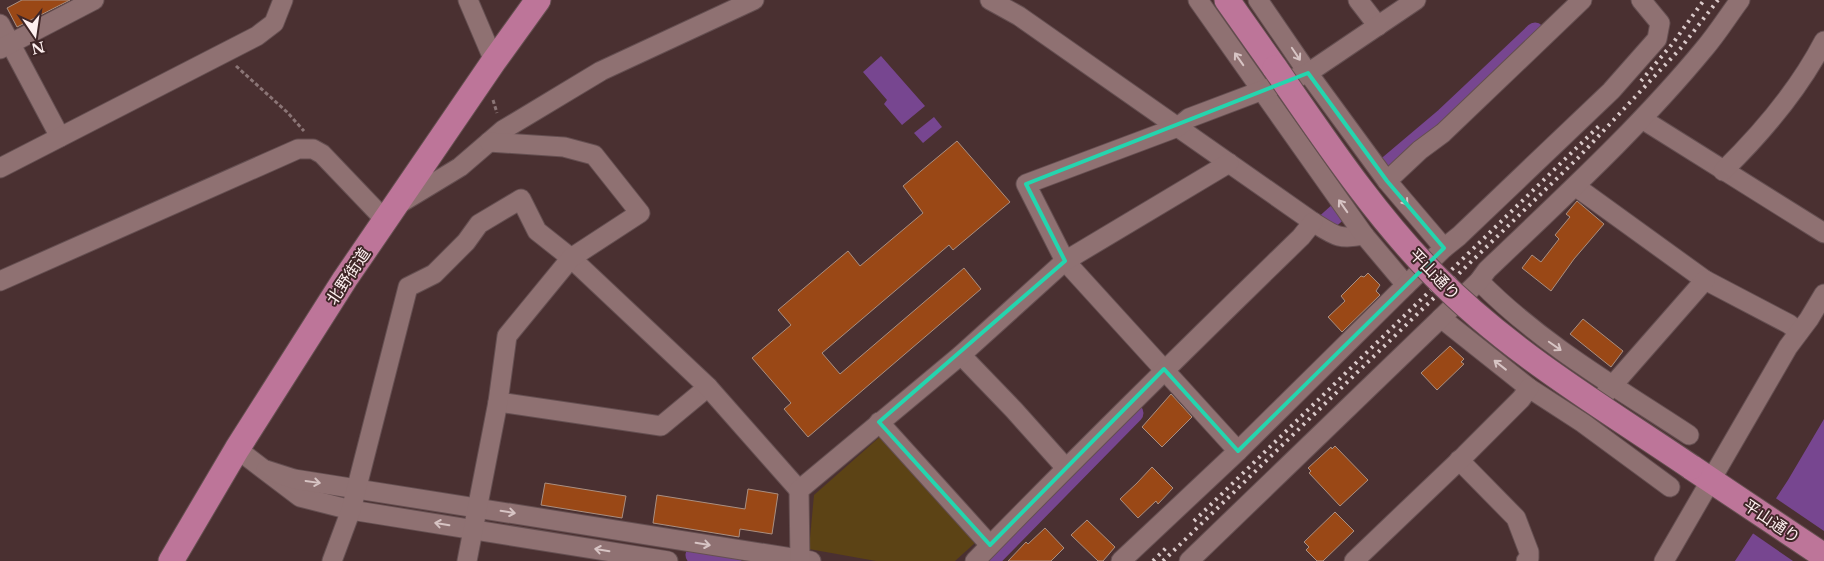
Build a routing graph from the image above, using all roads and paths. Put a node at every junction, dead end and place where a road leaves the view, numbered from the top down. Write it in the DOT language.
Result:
graph roads {
  1 [pos="94,0"];
  2 [pos="283,0"];
  3 [pos="468,0"];
  4 [pos="538,0"];
  5 [pos="754,0"];
  6 [pos="990,0"];
  7 [pos="1198,0"];
  8 [pos="1227,0"];
  9 [pos="1258,0"];
  10 [pos="1358,0"];
  11 [pos="1416,0"];
  12 [pos="1582,0"];
  13 [pos="1642,0"];
  14 [pos="1740,0"];
  15 [pos="0,24"];
  16 [pos="1378,26"];
  17 [pos="1824,41"];
  18 [pos="5,47"];
  19 [pos="494,61"];
  20 [pos="240,69"];
  21 [pos="1308,73"];
  22 [pos="1262,91"];
  23 [pos="1329,101"];
  24 [pos="286,112"];
  25 [pos="1642,119"];
  26 [pos="1326,122"];
  27 [pos="1178,126"];
  28 [pos="1292,132"];
  29 [pos="60,137"];
  30 [pos="489,142"];
  31 [pos="1229,163"];
  32 [pos="0,168"];
  33 [pos="1723,171"];
  34 [pos="1387,181"];
  35 [pos="1575,186"];
  36 [pos="391,213"];
  37 [pos="1313,222"];
  38 [pos="1823,230"];
  39 [pos="1364,235"];
  40 [pos="1444,248"];
  41 [pos="570,258"];
  42 [pos="1065,261"];
  43 [pos="1419,263"];
  44 [pos="1705,280"];
  45 [pos="0,281"];
  46 [pos="1479,281"];
  47 [pos="1406,285"];
  48 [pos="1824,294"];
  49 [pos="1466,308"];
  50 [pos="1441,318"];
  51 [pos="1799,332"];
  52 [pos="961,355"];
  53 [pos="1164,369"];
  54 [pos="1612,385"];
  55 [pos="708,387"];
  56 [pos="1530,388"];
  57 [pos="498,402"];
  58 [pos="1594,407"];
  59 [pos="879,422"];
  60 [pos="1583,423"];
  61 [pos="1689,435"];
  62 [pos="237,449"];
  63 [pos="1238,451"];
  64 [pos="1460,460"];
  65 [pos="1065,467"];
  66 [pos="266,470"];
  67 [pos="1707,477"];
  68 [pos="1670,487"];
  69 [pos="356,488"];
  70 [pos="799,490"];
  71 [pos="478,507"];
  72 [pos="350,510"];
  73 [pos="474,529"];
  74 [pos="672,540"];
  75 [pos="990,546"];
  76 [pos="1824,556"];
  77 [pos="655,560"];
  78 [pos="804,560"];
  79 [pos="171,561"];
  80 [pos="332,561"];
  81 [pos="466,561"];
  82 [pos="975,561"];
  83 [pos="1121,561"];
  84 [pos="1189,561"];
  85 [pos="1354,561"];
  86 [pos="1526,561"];
  87 [pos="1664,561"];
  1 -- 18 [label="street"];
  2 -- 29 [label="street"];
  3 -- 19 [label="street"];
  4 -- 19 [label="main road, 北野街道"];
  5 -- 30 [label="street"];
  6 -- 27 [label="street"];
  22 -- 7 [label="street, one-way"];
  8 -- 67 [label="main road, 平山通り, bridge"];
  9 -- 21 [label="street, one-way"];
  10 -- 16 [label="street"];
  11 -- 16 [label="street"];
  12 -- 34 [label="street"];
  13 -- 40 [label="street"];
  14 -- 25 [label="street"];
  15 -- 18 [label="street"];
  16 -- 21 [label="street"];
  17 -- 33 [label="street"];
  18 -- 29 [label="street"];
  19 -- 36 [label="main road, 北野街道"];
  20 -- 24 [label="path"];
  21 -- 22 [label="street"];
  21 -- 23 [label="street"];
  22 -- 27 [label="street"];
  22 -- 28 [label="street"];
  23 -- 26 [label="street"];
  23 -- 34 [label="street"];
  25 -- 33 [label="street"];
  25 -- 35 [label="street"];
  26 -- 28 [label="street"];
  26 -- 43 [label="street"];
  27 -- 31 [label="street"];
  27 -- 42 [label="street"];
  39 -- 28 [label="street, one-way"];
  29 -- 32 [label="street"];
  30 -- 36 [label="street"];
  30 -- 41 [label="street"];
  31 -- 37 [label="street"];
  31 -- 42 [label="street"];
  33 -- 38 [label="street"];
  34 -- 40 [label="street, one-way"];
  35 -- 44 [label="street"];
  35 -- 46 [label="street"];
  36 -- 45 [label="street"];
  36 -- 62 [label="main road, 北野街道"];
  37 -- 39 [label="street"];
  37 -- 53 [label="street"];
  39 -- 47 [label="street"];
  40 -- 47 [label="street"];
  41 -- 55 [label="street"];
  41 -- 57 [label="street"];
  41 -- 69 [label="street"];
  42 -- 52 [label="street"];
  42 -- 53 [label="street"];
  44 -- 51 [label="street"];
  44 -- 54 [label="street"];
  46 -- 50 [label="street"];
  46 -- 54 [label="street, one-way"];
  47 -- 63 [label="street"];
  48 -- 51 [label="street"];
  49 -- 58 [label="street"];
  56 -- 50 [label="street, one-way"];
  50 -- 84 [label="street"];
  51 -- 67 [label="street"];
  52 -- 59 [label="street"];
  52 -- 65 [label="street"];
  53 -- 63 [label="street"];
  53 -- 65 [label="street"];
  54 -- 58 [label="street"];
  54 -- 61 [label="street"];
  55 -- 57 [label="street"];
  55 -- 70 [label="street"];
  56 -- 60 [label="street"];
  56 -- 64 [label="street"];
  57 -- 71 [label="street"];
  58 -- 60 [label="street"];
  59 -- 70 [label="street"];
  59 -- 75 [label="street"];
  60 -- 68 [label="street"];
  62 -- 66 [label="street"];
  62 -- 79 [label="main road, 北野街道"];
  63 -- 83 [label="street"];
  64 -- 85 [label="street"];
  64 -- 86 [label="street"];
  65 -- 75 [label="street"];
  66 -- 69 [label="street, one-way"];
  66 -- 72 [label="street"];
  67 -- 76 [label="main road, 平山通り"];
  67 -- 87 [label="street"];
  69 -- 71 [label="street"];
  69 -- 72 [label="street"];
  70 -- 78 [label="street"];
  71 -- 73 [label="street"];
  71 -- 74 [label="street, one-way"];
  73 -- 72 [label="street, one-way"];
  72 -- 80 [label="street"];
  77 -- 73 [label="street, one-way"];
  73 -- 81 [label="street"];
  74 -- 77 [label="street"];
  74 -- 78 [label="street, one-way"];
  75 -- 82 [label="street"];
}
